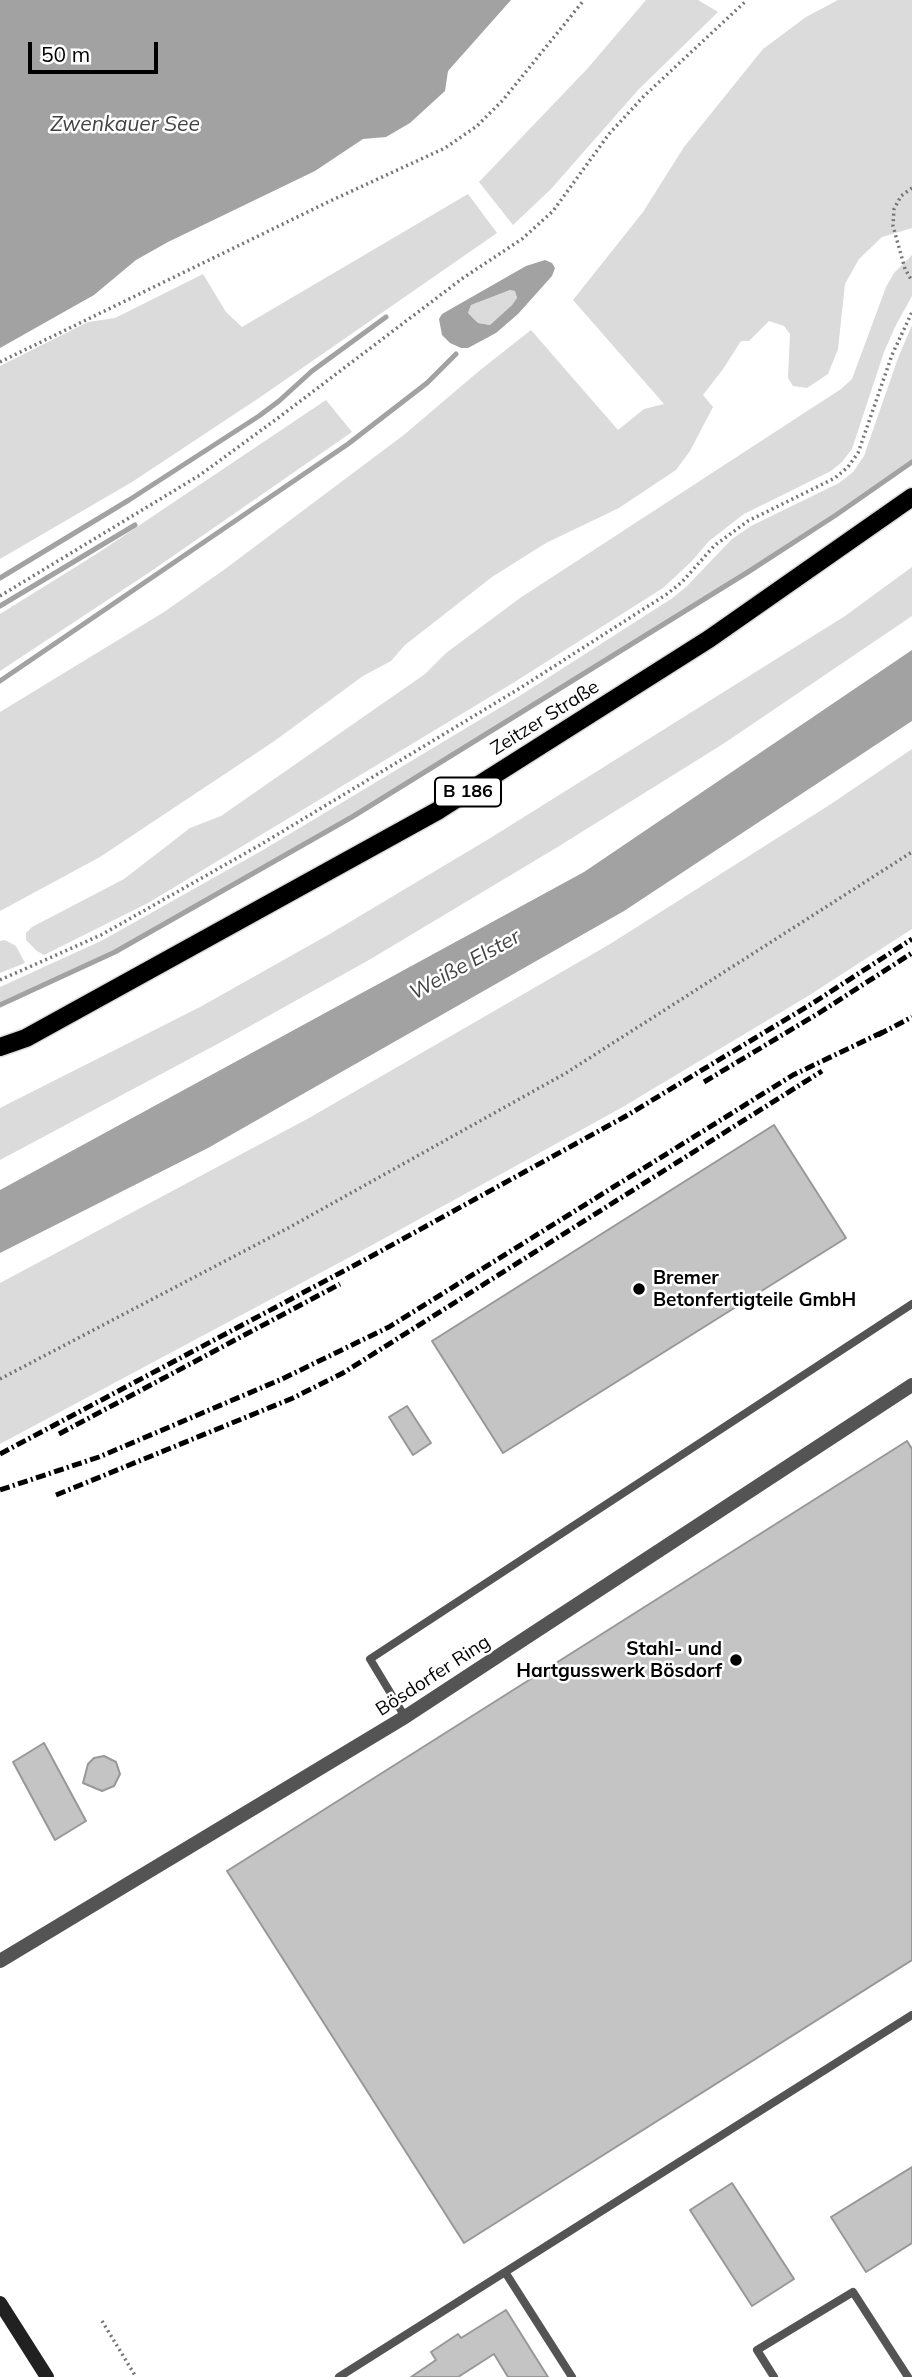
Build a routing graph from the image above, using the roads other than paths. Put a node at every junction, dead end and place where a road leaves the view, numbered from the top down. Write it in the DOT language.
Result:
graph roads {
  1 [pos="912,497"];
  2 [pos="0,1047"];
  3 [pos="912,1304"];
  4 [pos="912,1385"];
  5 [pos="405,1717"];
  6 [pos="0,1961"];
  7 [pos="912,2015"];
  8 [pos="505,2272"];
  9 [pos="0,2303"];
  10 [pos="47,2377"];
  11 [pos="339,2377"];
  12 [pos="572,2377"];
  13 [pos="774,2377"];
  14 [pos="908,2377"];
  1 -- 2 [label="main road, Zeitzer Straße / B 186"];
  3 -- 5 [label="lane"];
  4 -- 5 [label="street, Bösdorfer Ring"];
  5 -- 6 [label="street, Bösdorfer Ring"];
  7 -- 8 [label="lane"];
  8 -- 11 [label="lane"];
  8 -- 12 [label="lane"];
  9 -- 10 [label="main road"];
  13 -- 14 [label="lane"];
}
